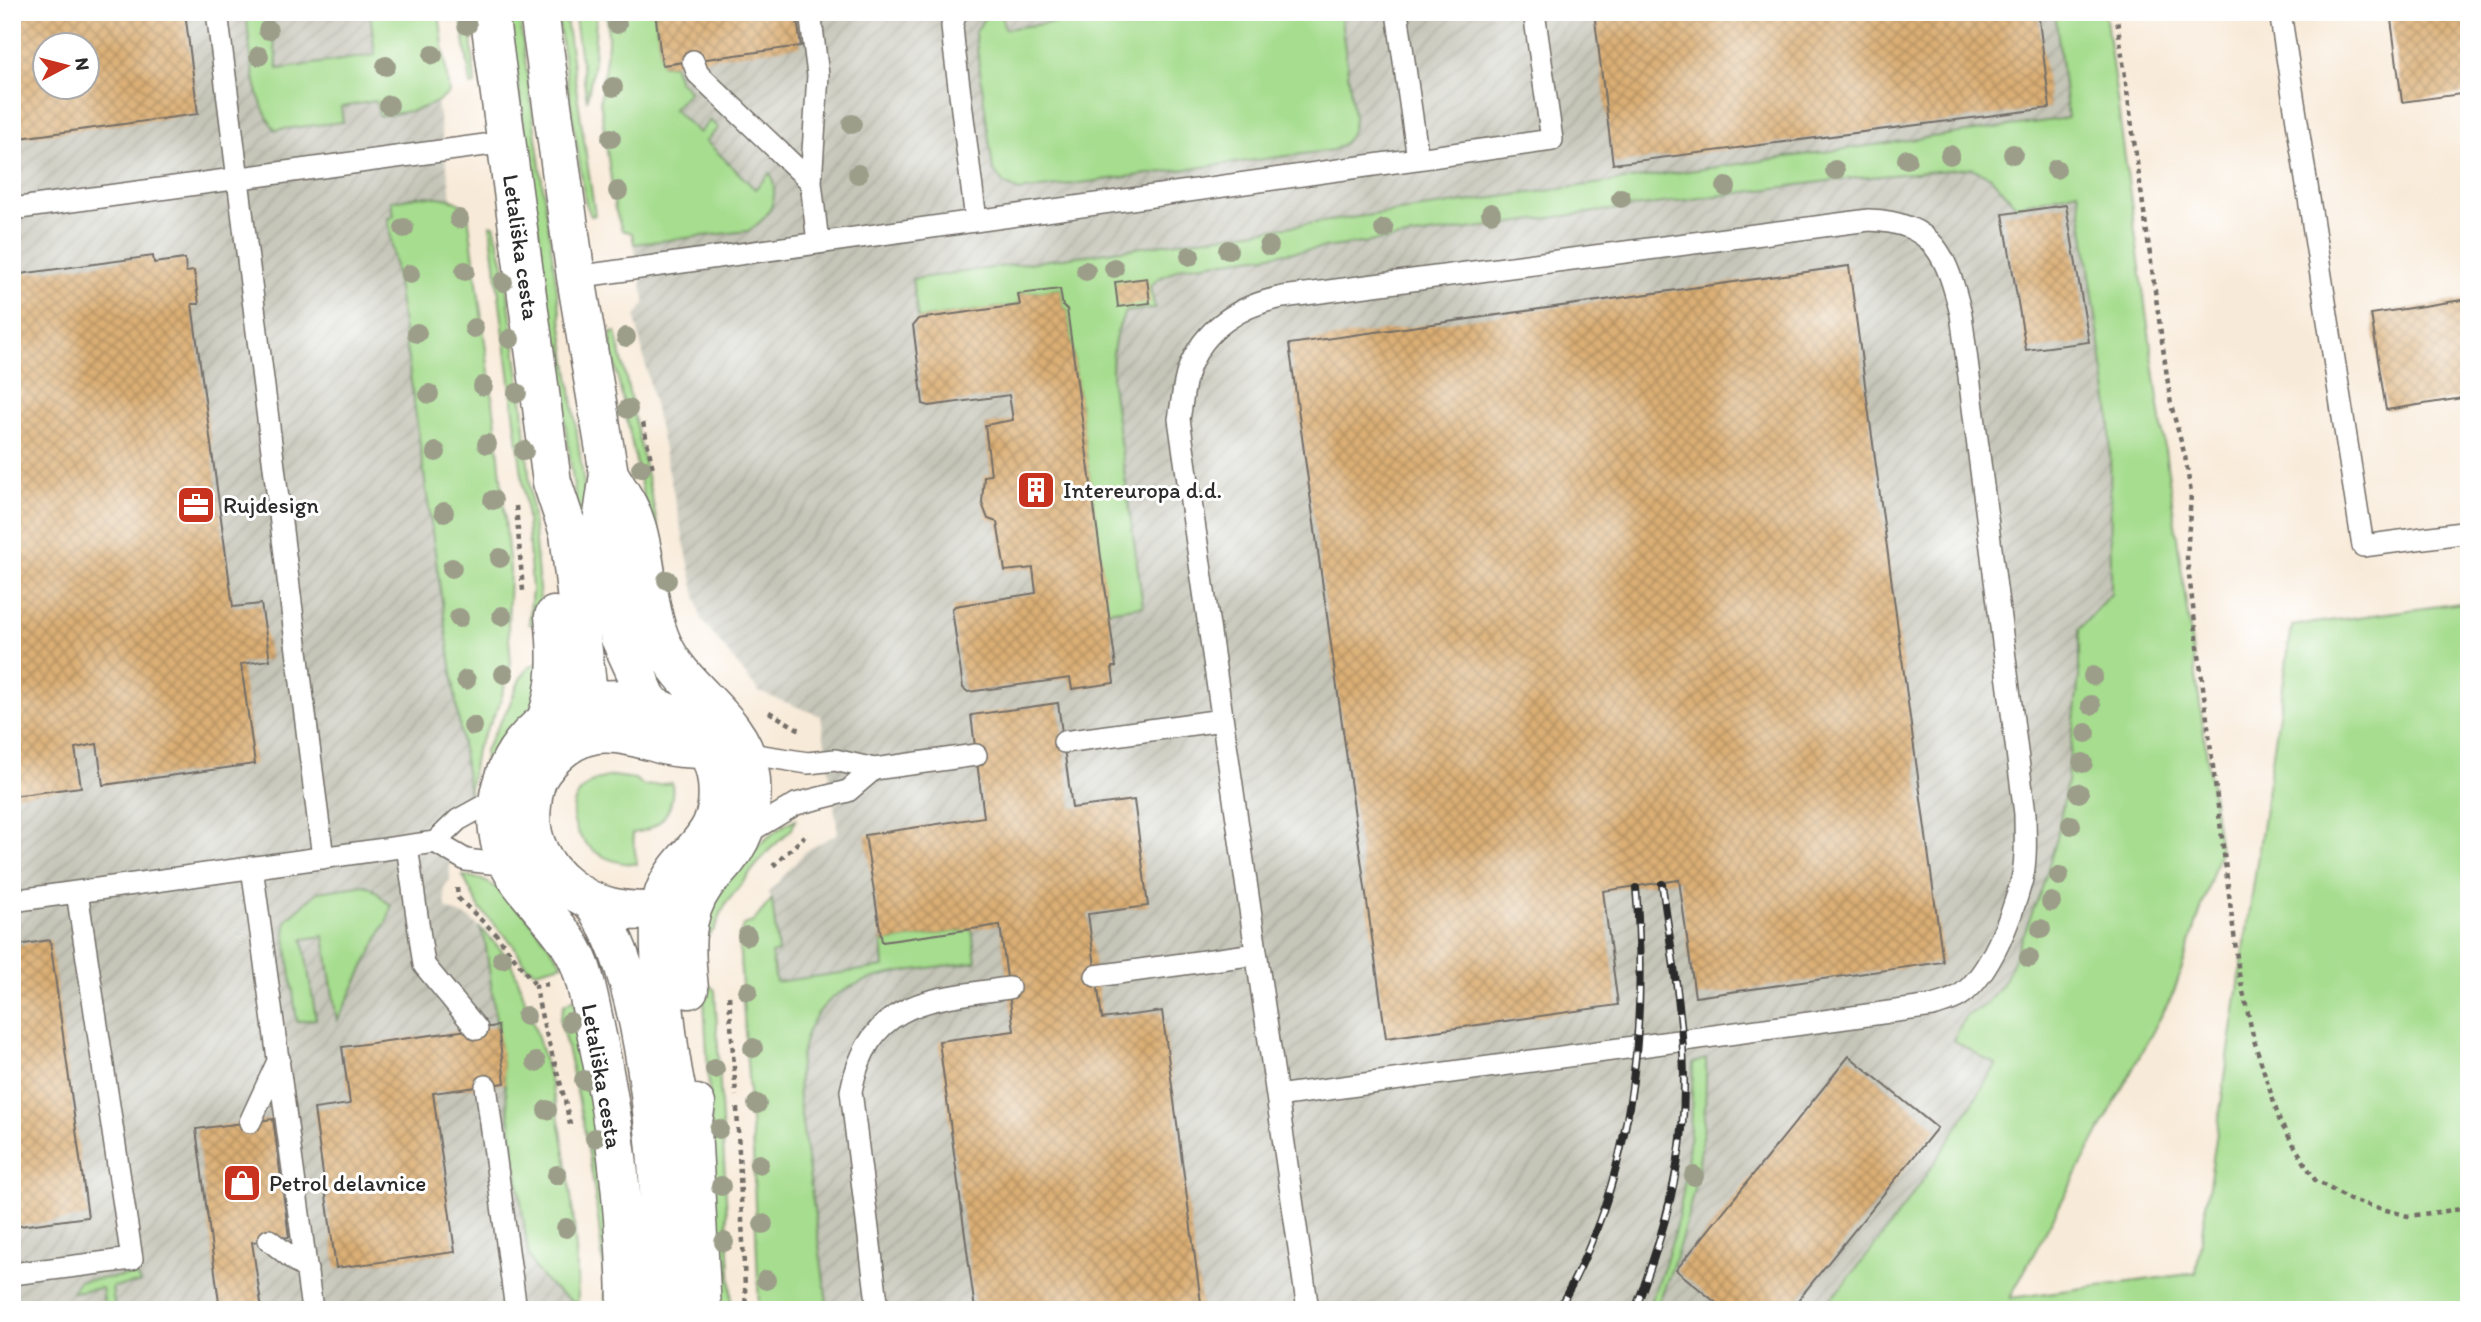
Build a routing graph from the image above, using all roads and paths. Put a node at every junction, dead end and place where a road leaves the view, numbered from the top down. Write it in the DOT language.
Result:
graph roads {
  1 [pos="217,12"];
  2 [pos="489,12"];
  3 [pos="539,12"];
  4 [pos="810,12"];
  5 [pos="956,12"];
  6 [pos="1397,12"];
  7 [pos="1534,12"];
  8 [pos="2116,12"];
  9 [pos="2280,12"];
  10 [pos="693,61"];
  11 [pos="507,142"];
  12 [pos="1418,159"];
  13 [pos="239,178"];
  14 [pos="811,182"];
  15 [pos="12,209"];
  16 [pos="976,220"];
  17 [pos="818,243"];
  18 [pos="576,277"];
  19 [pos="609,474"];
  20 [pos="552,482"];
  21 [pos="2469,531"];
  22 [pos="586,702"];
  23 [pos="650,704"];
  24 [pos="1222,720"];
  25 [pos="560,731"];
  26 [pos="1063,742"];
  27 [pos="707,750"];
  28 [pos="746,753"];
  29 [pos="976,755"];
  30 [pos="874,769"];
  31 [pos="498,798"];
  32 [pos="810,828"];
  33 [pos="742,837"];
  34 [pos="435,842"];
  35 [pos="407,846"];
  36 [pos="323,858"];
  37 [pos="510,865"];
  38 [pos="253,867"];
  39 [pos="771,867"];
  40 [pos="550,869"];
  41 [pos="705,884"];
  42 [pos="77,892"];
  43 [pos="458,898"];
  44 [pos="12,901"];
  45 [pos="591,901"];
  46 [pos="659,909"];
  47 [pos="1256,954"];
  48 [pos="1096,976"];
  49 [pos="558,983"];
  50 [pos="536,986"];
  51 [pos="1009,988"];
  52 [pos="729,994"];
  53 [pos="477,1029"];
  54 [pos="279,1059"];
  55 [pos="486,1086"];
  56 [pos="1277,1096"];
  57 [pos="250,1122"];
  58 [pos="692,1128"];
  59 [pos="571,1132"];
  60 [pos="2469,1208"];
  61 [pos="269,1240"];
  62 [pos="307,1270"];
  63 [pos="12,1274"];
  64 [pos="312,1310"];
  65 [pos="516,1310"];
  66 [pos="627,1310"];
  67 [pos="664,1310"];
  68 [pos="702,1310"];
  69 [pos="746,1310"];
  70 [pos="878,1310"];
  71 [pos="1308,1310"];
  1 -- 13 [label="lane"];
  2 -- 11 [label="main road, Letališka cesta"];
  3 -- 18 [label="main road, Letališka cesta"];
  4 -- 14 [label="lane"];
  5 -- 16 [label="lane"];
  6 -- 12 [label="lane"];
  7 -- 12 [label="lane"];
  8 -- 60 [label="path"];
  9 -- 21 [label="lane"];
  10 -- 14 [label="lane"];
  11 -- 13 [label="lane"];
  11 -- 20 [label="main road, Letališka cesta"];
  12 -- 16 [label="lane"];
  13 -- 15 [label="lane"];
  13 -- 36 [label="lane"];
  14 -- 17 [label="lane"];
  16 -- 17 [label="lane"];
  17 -- 18 [label="lane"];
  18 -- 19 [label="main road, Letališka cesta"];
  19 -- 23 [label="main road, Letališka cesta"];
  19 -- 28 [label="main road, Letališka cesta"];
  20 -- 22 [label="main road, Letališka cesta"];
  20 -- 25 [label="main road, Letališka cesta"];
  22 -- 23 [label="main road, Letališka cesta"];
  22 -- 25 [label="main road, Letališka cesta"];
  23 -- 27 [label="main road, Letališka cesta"];
  24 -- 26 [label="lane"];
  24 -- 47 [label="lane"];
  24 -- 56 [label="lane"];
  25 -- 27 [label="main road"];
  25 -- 31 [label="main road, Letališka cesta"];
  25 -- 40 [label="main road, Letališka cesta"];
  27 -- 28 [label="lane"];
  27 -- 46 [label="main road, Letališka cesta"];
  28 -- 30 [label="lane"];
  28 -- 33 [label="main road, Letališka cesta"];
  29 -- 30 [label="lane"];
  30 -- 33 [label="lane"];
  31 -- 34 [label="lane"];
  31 -- 37 [label="main road, Letališka cesta"];
  32 -- 39 [label="path"];
  33 -- 41 [label="main road, Letališka cesta"];
  34 -- 35 [label="lane"];
  34 -- 37 [label="lane"];
  35 -- 36 [label="lane"];
  35 -- 53 [label="lane"];
  36 -- 38 [label="lane"];
  37 -- 40 [label="lane"];
  37 -- 66 [label="main road, Letališka cesta"];
  38 -- 42 [label="lane"];
  38 -- 54 [label="lane"];
  40 -- 45 [label="main road, Letališka cesta"];
  41 -- 46 [label="main road, Letališka cesta"];
  41 -- 58 [label="main road, Letališka cesta"];
  42 -- 44 [label="lane"];
  42 -- 63 [label="lane"];
  43 -- 50 [label="path"];
  45 -- 46 [label="main road, Letališka cesta"];
  45 -- 67 [label="main road, Letališka cesta"];
  46 -- 58 [label="main road, Letališka cesta"];
  47 -- 48 [label="lane"];
  47 -- 56 [label="lane"];
  49 -- 50 [label="path"];
  50 -- 59 [label="path"];
  51 -- 70 [label="lane"];
  52 -- 69 [label="path"];
  54 -- 57 [label="lane"];
  54 -- 62 [label="lane"];
  55 -- 65 [label="lane"];
  56 -- 71 [label="lane"];
  58 -- 68 [label="main road, Letališka cesta"];
  61 -- 62 [label="lane"];
  62 -- 64 [label="lane"];
}
